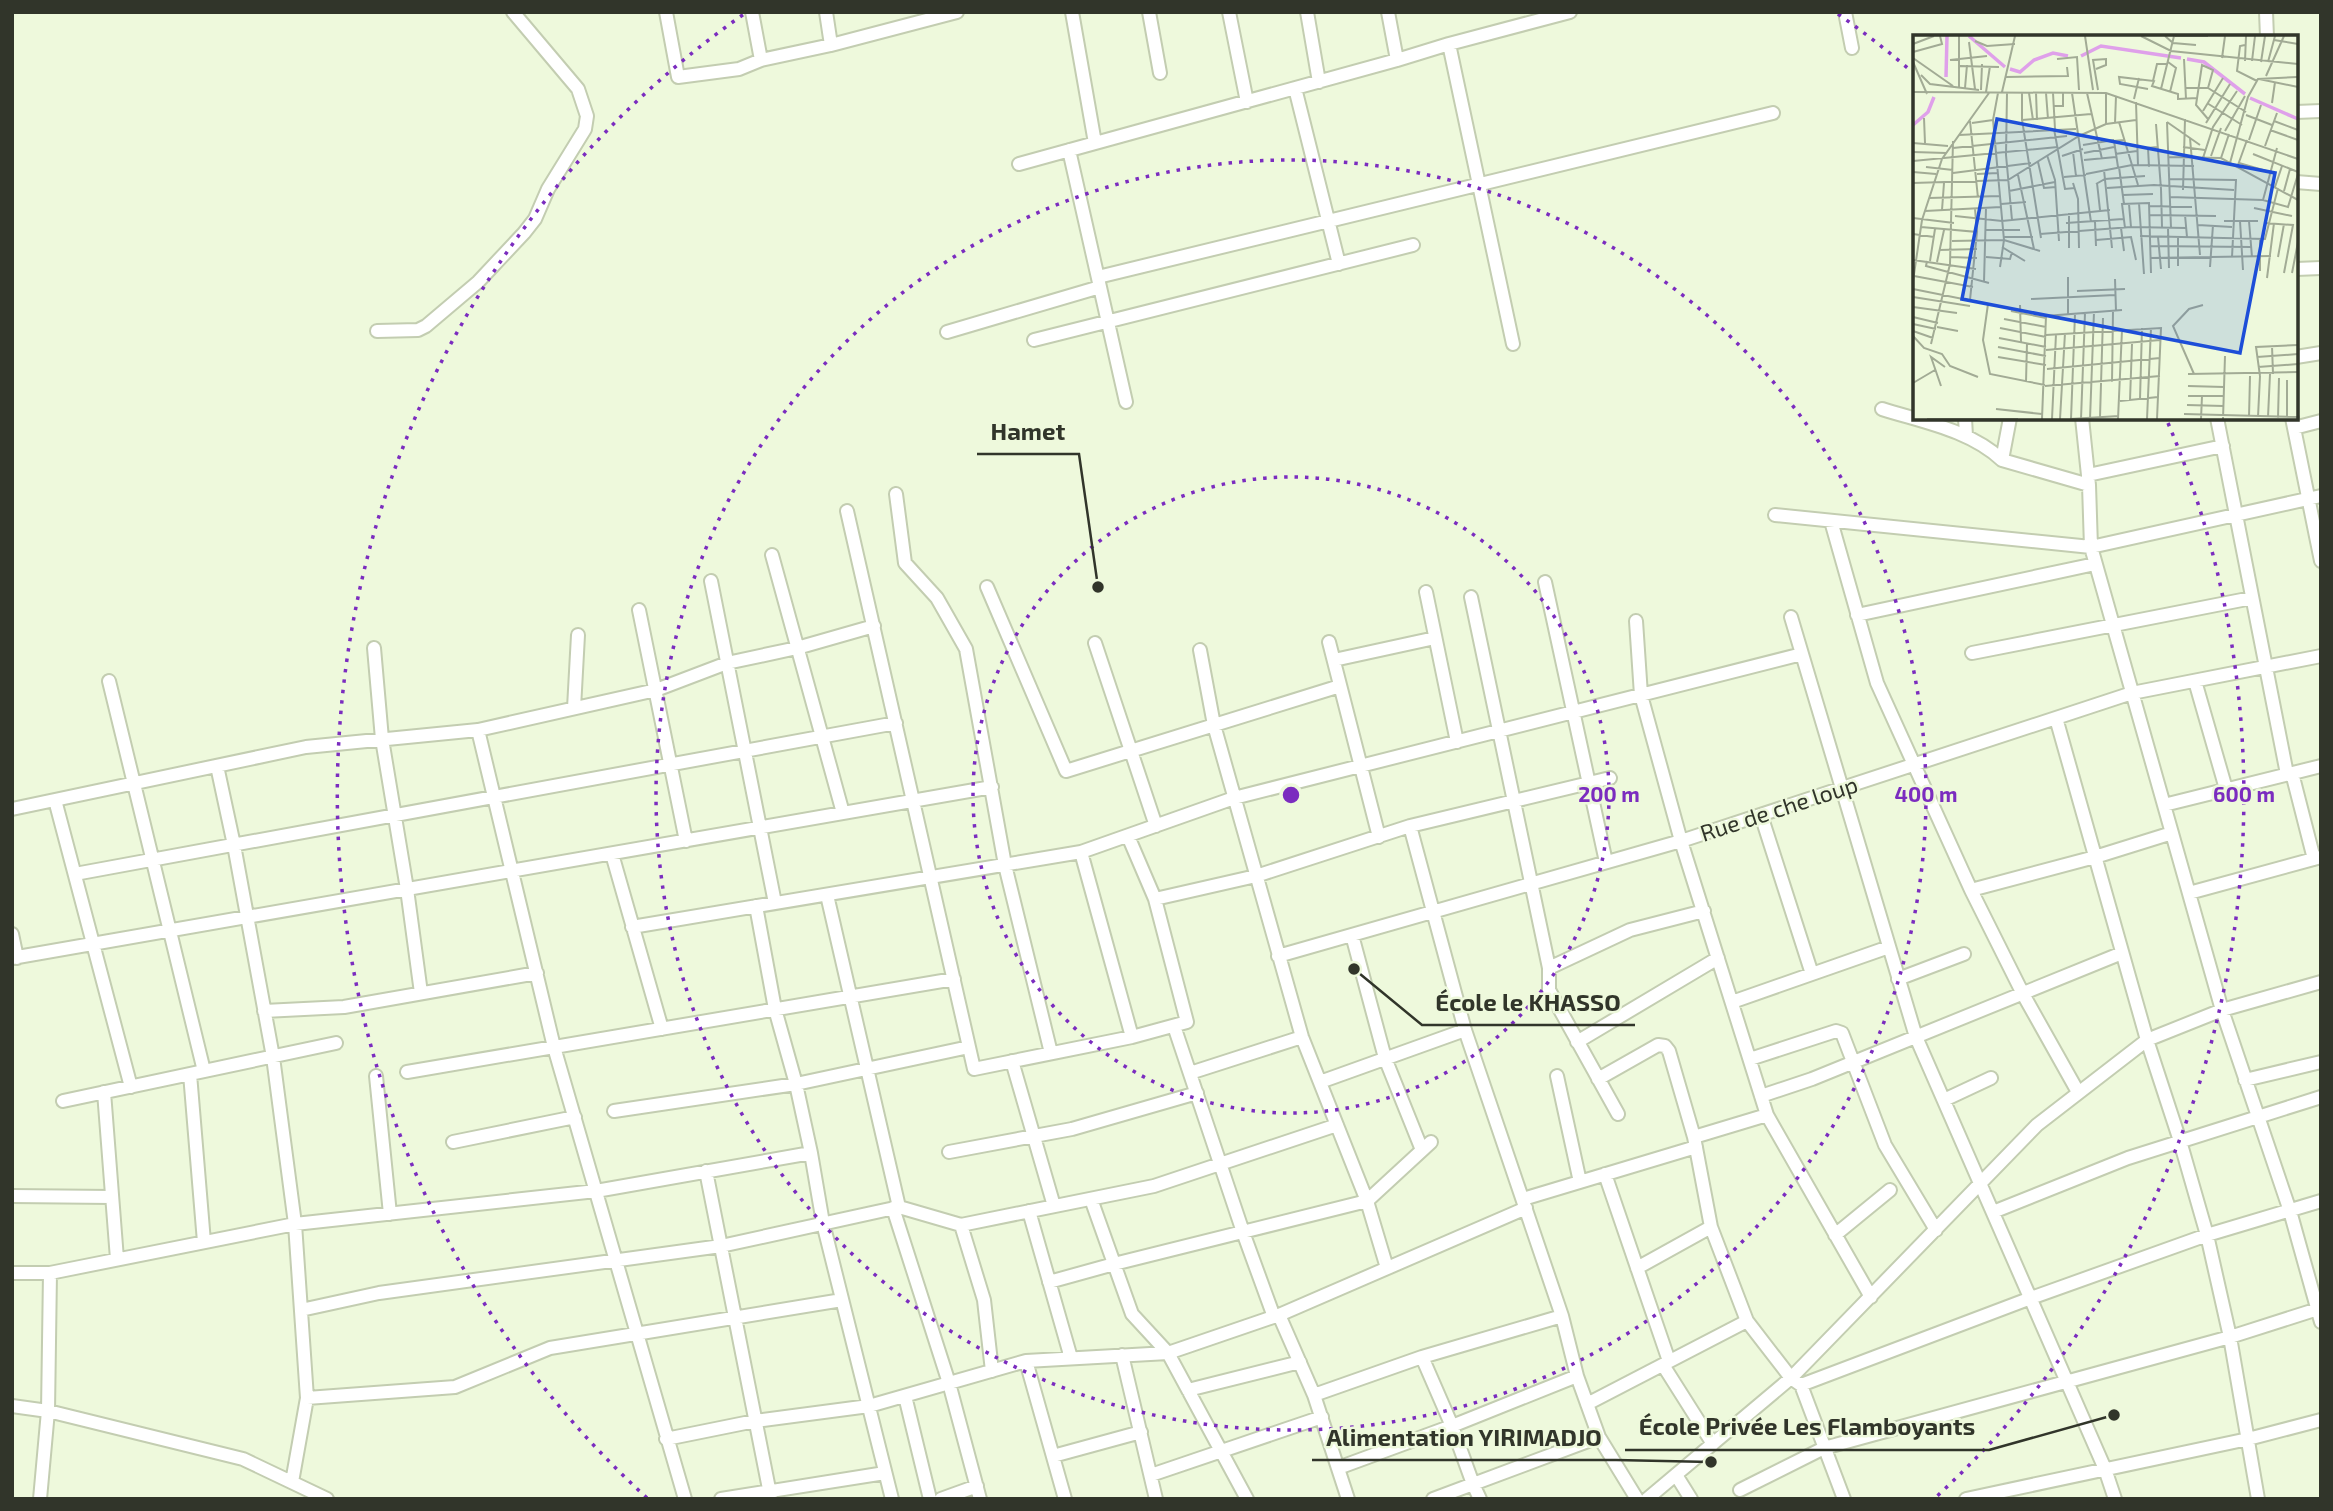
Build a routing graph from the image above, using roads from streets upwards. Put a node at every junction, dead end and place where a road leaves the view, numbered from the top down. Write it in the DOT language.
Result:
graph roads {
  1 [pos="513,12"];
  2 [pos="666,12"];
  3 [pos="752,12"];
  4 [pos="826,12"];
  5 [pos="957,12"];
  6 [pos="1072,12"];
  7 [pos="1149,12"];
  8 [pos="1229,12"];
  9 [pos="1307,12"];
  10 [pos="1388,12"];
  11 [pos="1570,12"];
  12 [pos="1845,12"];
  13 [pos="2266,12"];
  14 [pos="2267,35"];
  15 [pos="1449,44"];
  16 [pos="831,45"];
  17 [pos="1853,48"];
  18 [pos="761,60"];
  19 [pos="1397,61"];
  20 [pos="1160,73"];
  21 [pos="1319,82"];
  22 [pos="1295,88"];
  23 [pos="1247,102"];
  24 [pos="2321,111"];
  25 [pos="2298,112"];
  26 [pos="1773,113"];
  27 [pos="1096,143"];
  28 [pos="1069,150"];
  29 [pos="1018,164"];
  30 [pos="2298,182"];
  31 [pos="2321,184"];
  32 [pos="1479,185"];
  33 [pos="1328,221"];
  34 [pos="1413,245"];
  35 [pos="1339,264"];
  36 [pos="2321,268"];
  37 [pos="2298,269"];
  38 [pos="1099,282"];
  39 [pos="1108,322"];
  40 [pos="377,331"];
  41 [pos="947,332"];
  42 [pos="1034,340"];
  43 [pos="1513,344"];
  44 [pos="2321,353"];
  45 [pos="2298,357"];
  46 [pos="1126,402"];
  47 [pos="1882,409"];
  48 [pos="1913,419"];
  49 [pos="1916,420"];
  50 [pos="1965,420"];
  51 [pos="2010,420"];
  52 [pos="2082,420"];
  53 [pos="2217,420"];
  54 [pos="2321,421"];
  55 [pos="2293,423"];
  56 [pos="1966,436"];
  57 [pos="2222,446"];
  58 [pos="2003,460"];
  59 [pos="2088,480"];
  60 [pos="897,494"];
  61 [pos="2315,497"];
  62 [pos="848,511"];
  63 [pos="1775,515"];
  64 [pos="2236,515"];
  65 [pos="1831,521"];
  66 [pos="2091,547"];
  67 [pos="772,555"];
  68 [pos="2321,561"];
  69 [pos="2095,564"];
  70 [pos="711,581"];
  71 [pos="1545,582"];
  72 [pos="987,587"];
  73 [pos="1426,593"];
  74 [pos="1471,597"];
  75 [pos="2252,598"];
  76 [pos="639,610"];
  77 [pos="1857,615"];
  78 [pos="1791,617"];
  79 [pos="1636,621"];
  80 [pos="2113,625"];
  81 [pos="874,626"];
  82 [pos="578,635"];
  83 [pos="1435,638"];
  84 [pos="1329,642"];
  85 [pos="1095,643"];
  86 [pos="374,648"];
  87 [pos="797,648"];
  88 [pos="1200,650"];
  89 [pos="1972,653"];
  90 [pos="1802,654"];
  91 [pos="2321,656"];
  92 [pos="1334,660"];
  93 [pos="727,663"];
  94 [pos="2266,667"];
  95 [pos="109,681"];
  96 [pos="2195,681"];
  97 [pos="1340,686"];
  98 [pos="656,690"];
  99 [pos="2132,693"];
  100 [pos="1641,695"];
  101 [pos="574,708"];
  102 [pos="1572,713"];
  103 [pos="2056,719"];
  104 [pos="895,723"];
  105 [pos="1214,725"];
  106 [pos="478,730"];
  107 [pos="1499,731"];
  108 [pos="822,737"];
  109 [pos="382,739"];
  110 [pos="1457,742"];
  111 [pos="745,751"];
  112 [pos="1131,751"];
  113 [pos="671,764"];
  114 [pos="1914,765"];
  115 [pos="2321,765"];
  116 [pos="217,766"];
  117 [pos="1362,766"];
  118 [pos="2289,773"];
  119 [pos="1611,778"];
  120 [pos="134,783"];
  121 [pos="1588,783"];
  122 [pos="992,787"];
  123 [pos="1842,788"];
  124 [pos="2226,789"];
  125 [pos="494,797"];
  126 [pos="1234,798"];
  127 [pos="55,800"];
  128 [pos="913,801"];
  129 [pos="1514,802"];
  130 [pos="2164,805"];
  131 [pos="12,809"];
  132 [pos="843,813"];
  133 [pos="394,815"];
  134 [pos="1761,815"];
  135 [pos="1156,826"];
  136 [pos="1410,827"];
  137 [pos="760,828"];
  138 [pos="2172,833"];
  139 [pos="1128,836"];
  140 [pos="1379,837"];
  141 [pos="687,841"];
  142 [pos="1681,841"];
  143 [pos="234,845"];
  144 [pos="1081,852"];
  145 [pos="612,853"];
  146 [pos="2095,857"];
  147 [pos="2317,858"];
  148 [pos="152,860"];
  149 [pos="1606,862"];
  150 [pos="1005,865"];
  151 [pos="512,871"];
  152 [pos="75,874"];
  153 [pos="1256,876"];
  154 [pos="929,878"];
  155 [pos="1532,884"];
  156 [pos="407,890"];
  157 [pos="1971,890"];
  158 [pos="2189,893"];
  159 [pos="827,895"];
  160 [pos="1155,899"];
  161 [pos="775,903"];
  162 [pos="756,906"];
  163 [pos="1704,911"];
  164 [pos="1432,912"];
  165 [pos="246,918"];
  166 [pos="632,927"];
  167 [pos="169,931"];
  168 [pos="12,934"];
  169 [pos="1352,935"];
  170 [pos="93,945"];
  171 [pos="1889,947"];
  172 [pos="2122,953"];
  173 [pos="1964,954"];
  174 [pos="1278,956"];
  175 [pos="15,958"];
  176 [pos="1718,958"];
  177 [pos="1549,968"];
  178 [pos="537,974"];
  179 [pos="1812,974"];
  180 [pos="954,979"];
  181 [pos="1898,979"];
  182 [pos="2321,982"];
  183 [pos="421,993"];
  184 [pos="2023,994"];
  185 [pos="851,996"];
  186 [pos="1732,1002"];
  187 [pos="775,1009"];
  188 [pos="2222,1010"];
  189 [pos="264,1011"];
  190 [pos="1174,1026"];
  191 [pos="662,1029"];
  192 [pos="1465,1030"];
  193 [pos="1132,1037"];
  194 [pos="1302,1037"];
  195 [pos="1916,1037"];
  196 [pos="2147,1040"];
  197 [pos="1577,1042"];
  198 [pos="336,1043"];
  199 [pos="554,1047"];
  200 [pos="969,1047"];
  201 [pos="1051,1053"];
  202 [pos="273,1057"];
  203 [pos="1385,1058"];
  204 [pos="1749,1059"];
  205 [pos="1012,1061"];
  206 [pos="1854,1062"];
  207 [pos="2321,1062"];
  208 [pos="867,1068"];
  209 [pos="204,1071"];
  210 [pos="407,1072"];
  211 [pos="1190,1073"];
  212 [pos="190,1074"];
  213 [pos="376,1076"];
  214 [pos="1557,1076"];
  215 [pos="1991,1078"];
  216 [pos="1598,1079"];
  217 [pos="2245,1080"];
  218 [pos="1320,1082"];
  219 [pos="796,1084"];
  220 [pos="131,1087"];
  221 [pos="104,1092"];
  222 [pos="1197,1093"];
  223 [pos="2078,1093"];
  224 [pos="1761,1096"];
  225 [pos="2321,1097"];
  226 [pos="1944,1100"];
  227 [pos="64,1101"];
  228 [pos="614,1111"];
  229 [pos="1618,1114"];
  230 [pos="1767,1115"];
  231 [pos="575,1117"];
  232 [pos="2257,1117"];
  233 [pos="1337,1125"];
  234 [pos="1034,1136"];
  235 [pos="2180,1141"];
  236 [pos="453,1142"];
  237 [pos="1695,1142"];
  238 [pos="949,1152"];
  239 [pos="811,1153"];
  240 [pos="1220,1164"];
  241 [pos="706,1171"];
  242 [pos="1605,1174"];
  243 [pos="1580,1182"];
  244 [pos="1981,1184"];
  245 [pos="1890,1190"];
  246 [pos="596,1191"];
  247 [pos="12,1196"];
  248 [pos="113,1197"];
  249 [pos="1091,1199"];
  250 [pos="1367,1201"];
  251 [pos="2321,1201"];
  252 [pos="1524,1204"];
  253 [pos="1054,1206"];
  254 [pos="896,1207"];
  255 [pos="1030,1211"];
  256 [pos="2290,1211"];
  257 [pos="1993,1212"];
  258 [pos="390,1214"];
  259 [pos="823,1223"];
  260 [pos="295,1224"];
  261 [pos="961,1225"];
  262 [pos="1711,1227"];
  263 [pos="1936,1230"];
  264 [pos="1243,1233"];
  265 [pos="1835,1235"];
  266 [pos="2207,1236"];
  267 [pos="204,1242"];
  268 [pos="721,1246"];
  269 [pos="117,1259"];
  270 [pos="615,1260"];
  271 [pos="1114,1264"];
  272 [pos="1387,1268"];
  273 [pos="1637,1268"];
  274 [pos="50,1272"];
  275 [pos="12,1273"];
  276 [pos="1049,1282"];
  277 [pos="1871,1297"];
  278 [pos="2031,1298"];
  279 [pos="842,1300"];
  280 [pos="301,1310"];
  281 [pos="2320,1313"];
  282 [pos="1277,1316"];
  283 [pos="1562,1316"];
  284 [pos="735,1318"];
  285 [pos="1747,1321"];
  286 [pos="637,1335"];
  287 [pos="2230,1337"];
  288 [pos="1168,1353"];
  289 [pos="1122,1355"];
  290 [pos="1422,1357"];
  291 [pos="1071,1359"];
  292 [pos="1026,1361"];
  293 [pos="1300,1362"];
  294 [pos="1666,1363"];
  295 [pos="992,1371"];
  296 [pos="1577,1376"];
  297 [pos="1796,1381"];
  298 [pos="2067,1381"];
  299 [pos="948,1383"];
  300 [pos="1188,1390"];
  301 [pos="1314,1395"];
  302 [pos="905,1396"];
  303 [pos="307,1398"];
  304 [pos="1587,1404"];
  305 [pos="12,1406"];
  306 [pos="869,1406"];
  307 [pos="48,1411"];
  308 [pos="1322,1417"];
  309 [pos="2321,1420"];
  310 [pos="755,1421"];
  311 [pos="1452,1426"];
  312 [pos="1140,1432"];
  313 [pos="1599,1437"];
  314 [pos="666,1438"];
  315 [pos="2248,1439"];
  316 [pos="1713,1444"];
  317 [pos="1824,1448"];
  318 [pos="1221,1451"];
  319 [pos="1053,1456"];
  320 [pos="1338,1468"];
  321 [pos="2105,1469"];
  322 [pos="885,1474"];
  323 [pos="1151,1475"];
  324 [pos="1676,1475"];
  325 [pos="292,1482"];
  326 [pos="1472,1484"];
  327 [pos="1740,1490"];
  328 [pos="979,1492"];
  329 [pos="770,1495"];
  330 [pos="322,1498"];
  331 [pos="40,1499"];
  332 [pos="685,1499"];
  333 [pos="721,1499"];
  334 [pos="892,1499"];
  335 [pos="930,1499"];
  336 [pos="942,1499"];
  337 [pos="1065,1499"];
  338 [pos="1156,1499"];
  339 [pos="1247,1499"];
  340 [pos="1348,1499"];
  341 [pos="1433,1499"];
  342 [pos="1480,1499"];
  343 [pos="1637,1499"];
  344 [pos="1647,1499"];
  345 [pos="1691,1499"];
  346 [pos="1844,1499"];
  347 [pos="1966,1499"];
  348 [pos="2115,1499"];
  349 [pos="2258,1499"];
  1 -- 40 [label="street"];
  2 -- 18 [label="street"];
  3 -- 18 [label="street"];
  4 -- 16 [label="street"];
  5 -- 16 [label="street"];
  6 -- 27 [label="street"];
  7 -- 20 [label="street"];
  8 -- 23 [label="street"];
  9 -- 21 [label="street"];
  10 -- 19 [label="street"];
  11 -- 15 [label="street"];
  12 -- 17 [label="street"];
  13 -- 14 [label="street"];
  15 -- 19 [label="street"];
  15 -- 32 [label="street"];
  16 -- 18 [label="street"];
  19 -- 21 [label="street"];
  21 -- 22 [label="street"];
  22 -- 23 [label="street"];
  22 -- 33 [label="street"];
  23 -- 27 [label="street"];
  24 -- 25 [label="street"];
  26 -- 32 [label="street"];
  27 -- 28 [label="street"];
  28 -- 29 [label="street"];
  28 -- 38 [label="street"];
  30 -- 31 [label="street"];
  32 -- 33 [label="street"];
  32 -- 43 [label="street"];
  33 -- 35 [label="street"];
  33 -- 38 [label="street"];
  34 -- 35 [label="street"];
  35 -- 39 [label="street"];
  36 -- 37 [label="street"];
  38 -- 39 [label="street"];
  38 -- 41 [label="street"];
  39 -- 42 [label="street"];
  39 -- 46 [label="street"];
  44 -- 45 [label="street"];
  47 -- 48 [label="street"];
  49 -- 56 [label="street"];
  50 -- 56 [label="street"];
  51 -- 58 [label="street"];
  52 -- 59 [label="street"];
  53 -- 57 [label="street"];
  54 -- 55 [label="street"];
  55 -- 61 [label="street"];
  56 -- 58 [label="street"];
  57 -- 59 [label="street"];
  57 -- 64 [label="street"];
  58 -- 59 [label="street"];
  59 -- 66 [label="street"];
  60 -- 122 [label="street"];
  61 -- 64 [label="street"];
  61 -- 68 [label="street"];
  62 -- 81 [label="street"];
  63 -- 65 [label="street"];
  64 -- 66 [label="street"];
  64 -- 75 [label="street"];
  65 -- 66 [label="street"];
  65 -- 77 [label="street"];
  66 -- 69 [label="street"];
  67 -- 87 [label="street"];
  69 -- 77 [label="street"];
  69 -- 80 [label="street"];
  70 -- 93 [label="street"];
  71 -- 102 [label="street"];
  72 -- 112 [label="street"];
  73 -- 83 [label="street"];
  74 -- 107 [label="street"];
  75 -- 80 [label="street"];
  75 -- 94 [label="street"];
  76 -- 98 [label="street"];
  77 -- 114 [label="street"];
  78 -- 90 [label="street"];
  79 -- 100 [label="street"];
  80 -- 89 [label="street"];
  80 -- 99 [label="street"];
  81 -- 87 [label="street"];
  81 -- 104 [label="street"];
  82 -- 101 [label="street"];
  83 -- 92 [label="street"];
  83 -- 110 [label="street"];
  84 -- 92 [label="street"];
  85 -- 112 [label="street"];
  86 -- 109 [label="street"];
  87 -- 93 [label="street"];
  87 -- 108 [label="street"];
  88 -- 105 [label="street"];
  90 -- 100 [label="street"];
  90 -- 123 [label="street"];
  91 -- 94 [label="street, Rue de che loup"];
  92 -- 97 [label="street"];
  93 -- 98 [label="street"];
  93 -- 111 [label="street"];
  94 -- 96 [label="street, Rue de che loup"];
  94 -- 118 [label="street"];
  95 -- 120 [label="street"];
  96 -- 99 [label="street, Rue de che loup"];
  96 -- 124 [label="street"];
  97 -- 105 [label="street"];
  97 -- 117 [label="street"];
  98 -- 101 [label="street"];
  98 -- 113 [label="street"];
  99 -- 103 [label="street, Rue de che loup"];
  99 -- 130 [label="street"];
  100 -- 102 [label="street"];
  100 -- 142 [label="street"];
  101 -- 106 [label="street"];
  102 -- 107 [label="street"];
  102 -- 121 [label="street"];
  103 -- 114 [label="street, Rue de che loup"];
  103 -- 146 [label="street"];
  104 -- 108 [label="street"];
  104 -- 128 [label="street"];
  105 -- 112 [label="street"];
  105 -- 126 [label="street"];
  106 -- 109 [label="street"];
  106 -- 125 [label="street"];
  107 -- 110 [label="street"];
  107 -- 129 [label="street"];
  108 -- 111 [label="street"];
  108 -- 132 [label="street"];
  109 -- 116 [label="street"];
  109 -- 133 [label="street"];
  110 -- 117 [label="street"];
  111 -- 113 [label="street"];
  111 -- 137 [label="street"];
  112 -- 135 [label="street"];
  113 -- 125 [label="street"];
  113 -- 141 [label="street"];
  114 -- 123 [label="street, Rue de che loup"];
  114 -- 157 [label="street"];
  115 -- 118 [label="street"];
  116 -- 120 [label="street"];
  116 -- 143 [label="street"];
  117 -- 126 [label="street"];
  117 -- 140 [label="street"];
  118 -- 124 [label="street"];
  118 -- 147 [label="street"];
  119 -- 121 [label="street"];
  120 -- 127 [label="street"];
  120 -- 148 [label="street"];
  121 -- 129 [label="street"];
  121 -- 149 [label="street"];
  122 -- 128 [label="street"];
  122 -- 150 [label="street"];
  123 -- 134 [label="street, Rue de che loup"];
  123 -- 171 [label="street"];
  124 -- 130 [label="street"];
  125 -- 133 [label="street"];
  125 -- 151 [label="street"];
  126 -- 135 [label="street"];
  126 -- 153 [label="street"];
  127 -- 131 [label="street"];
  127 -- 152 [label="street"];
  128 -- 132 [label="street"];
  128 -- 154 [label="street"];
  129 -- 136 [label="street"];
  129 -- 155 [label="street"];
  130 -- 138 [label="street"];
  132 -- 137 [label="street"];
  133 -- 143 [label="street"];
  133 -- 156 [label="street"];
  134 -- 142 [label="street, Rue de che loup"];
  134 -- 179 [label="street"];
  135 -- 139 [label="street"];
  136 -- 140 [label="street"];
  136 -- 164 [label="street"];
  137 -- 141 [label="street"];
  137 -- 161 [label="street"];
  138 -- 146 [label="street"];
  138 -- 158 [label="street"];
  139 -- 144 [label="street"];
  139 -- 160 [label="street"];
  140 -- 153 [label="street"];
  141 -- 145 [label="street"];
  142 -- 149 [label="street, Rue de che loup"];
  142 -- 163 [label="street"];
  143 -- 148 [label="street"];
  143 -- 165 [label="street"];
  144 -- 150 [label="street"];
  144 -- 193 [label="street"];
  145 -- 151 [label="street"];
  145 -- 166 [label="street"];
  146 -- 157 [label="street"];
  146 -- 172 [label="street"];
  147 -- 158 [label="street"];
  148 -- 152 [label="street"];
  148 -- 167 [label="street"];
  149 -- 155 [label="street, Rue de che loup"];
  150 -- 154 [label="street"];
  150 -- 201 [label="street"];
  151 -- 156 [label="street"];
  151 -- 178 [label="street"];
  152 -- 170 [label="street"];
  153 -- 160 [label="street"];
  153 -- 174 [label="street"];
  154 -- 159 [label="street"];
  154 -- 180 [label="street"];
  155 -- 164 [label="street, Rue de che loup"];
  155 -- 177 [label="street"];
  156 -- 165 [label="street"];
  156 -- 183 [label="street"];
  157 -- 184 [label="street"];
  158 -- 188 [label="street"];
  159 -- 161 [label="street"];
  159 -- 185 [label="street"];
  160 -- 190 [label="street"];
  161 -- 162 [label="street"];
  162 -- 166 [label="street"];
  162 -- 187 [label="street"];
  163 -- 176 [label="street"];
  163 -- 177 [label="street"];
  164 -- 169 [label="street, Rue de che loup"];
  164 -- 192 [label="street"];
  165 -- 167 [label="street"];
  165 -- 189 [label="street"];
  166 -- 191 [label="street"];
  167 -- 170 [label="street"];
  167 -- 209 [label="street"];
  168 -- 175 [label="street"];
  169 -- 174 [label="street, Rue de che loup"];
  169 -- 203 [label="street"];
  170 -- 175 [label="street"];
  170 -- 220 [label="street"];
  171 -- 179 [label="street"];
  171 -- 181 [label="street"];
  172 -- 184 [label="street"];
  172 -- 196 [label="street"];
  173 -- 181 [label="street"];
  174 -- 194 [label="street"];
  176 -- 186 [label="street"];
  176 -- 197 [label="street"];
  177 -- 197 [label="street"];
  178 -- 183 [label="street"];
  178 -- 199 [label="street"];
  179 -- 186 [label="street"];
  180 -- 185 [label="street"];
  180 -- 200 [label="street"];
  181 -- 195 [label="street"];
  182 -- 188 [label="street"];
  183 -- 189 [label="street"];
  184 -- 195 [label="street"];
  184 -- 223 [label="street"];
  185 -- 187 [label="street"];
  185 -- 208 [label="street"];
  186 -- 204 [label="street"];
  187 -- 191 [label="street"];
  187 -- 219 [label="street"];
  188 -- 196 [label="street"];
  188 -- 217 [label="street"];
  189 -- 202 [label="street"];
  190 -- 193 [label="street"];
  190 -- 211 [label="street"];
  191 -- 199 [label="street"];
  192 -- 203 [label="street"];
  192 -- 252 [label="street"];
  193 -- 201 [label="street"];
  194 -- 211 [label="street"];
  194 -- 218 [label="street"];
  195 -- 206 [label="street"];
  195 -- 226 [label="street"];
  196 -- 223 [label="street"];
  196 -- 235 [label="street"];
  197 -- 216 [label="street"];
  198 -- 202 [label="street"];
  199 -- 210 [label="street"];
  199 -- 231 [label="street"];
  200 -- 205 [label="street"];
  200 -- 208 [label="street"];
  201 -- 205 [label="street"];
  202 -- 209 [label="street"];
  202 -- 260 [label="street"];
  203 -- 218 [label="street"];
  203 -- 250 [label="street"];
  204 -- 206 [label="street"];
  204 -- 224 [label="street"];
  205 -- 234 [label="street"];
  206 -- 224 [label="street"];
  206 -- 263 [label="street"];
  207 -- 217 [label="street"];
  208 -- 219 [label="street"];
  208 -- 254 [label="street"];
  209 -- 212 [label="street"];
  211 -- 222 [label="street"];
  212 -- 220 [label="street"];
  212 -- 267 [label="street"];
  213 -- 258 [label="street"];
  214 -- 243 [label="street"];
  215 -- 226 [label="street"];
  216 -- 229 [label="street"];
  216 -- 237 [label="street"];
  217 -- 232 [label="street"];
  218 -- 233 [label="street"];
  219 -- 228 [label="street"];
  219 -- 239 [label="street"];
  220 -- 221 [label="street"];
  221 -- 227 [label="street"];
  221 -- 248 [label="street"];
  222 -- 234 [label="street"];
  222 -- 240 [label="street"];
  223 -- 244 [label="street"];
  224 -- 230 [label="street"];
  225 -- 232 [label="street"];
  226 -- 244 [label="street"];
  230 -- 237 [label="street"];
  230 -- 265 [label="street"];
  231 -- 236 [label="street"];
  231 -- 246 [label="street"];
  232 -- 235 [label="street"];
  232 -- 256 [label="street"];
  233 -- 240 [label="street"];
  233 -- 250 [label="street"];
  234 -- 238 [label="street"];
  234 -- 253 [label="street"];
  235 -- 257 [label="street"];
  235 -- 266 [label="street"];
  237 -- 242 [label="street"];
  237 -- 262 [label="street"];
  239 -- 241 [label="street"];
  239 -- 259 [label="street"];
  240 -- 249 [label="street"];
  240 -- 264 [label="street"];
  241 -- 246 [label="street"];
  241 -- 268 [label="street"];
  242 -- 243 [label="street"];
  242 -- 273 [label="street"];
  243 -- 252 [label="street"];
  244 -- 257 [label="street"];
  244 -- 263 [label="street"];
  245 -- 265 [label="street"];
  246 -- 258 [label="street"];
  246 -- 270 [label="street"];
  247 -- 248 [label="street"];
  248 -- 269 [label="street"];
  249 -- 253 [label="street"];
  249 -- 271 [label="street"];
  250 -- 264 [label="street"];
  250 -- 272 [label="street"];
  251 -- 256 [label="street"];
  252 -- 272 [label="street"];
  252 -- 283 [label="street"];
  253 -- 255 [label="street"];
  254 -- 259 [label="street"];
  254 -- 261 [label="street"];
  254 -- 299 [label="street"];
  255 -- 261 [label="street"];
  255 -- 276 [label="street"];
  256 -- 266 [label="street"];
  256 -- 281 [label="street"];
  257 -- 278 [label="street"];
  258 -- 260 [label="street"];
  259 -- 268 [label="street"];
  259 -- 279 [label="street"];
  260 -- 267 [label="street"];
  260 -- 280 [label="street"];
  261 -- 295 [label="street"];
  262 -- 273 [label="street"];
  262 -- 285 [label="street"];
  263 -- 277 [label="street"];
  264 -- 271 [label="street"];
  264 -- 282 [label="street"];
  265 -- 277 [label="street"];
  266 -- 278 [label="street"];
  266 -- 287 [label="street"];
  267 -- 269 [label="street"];
  268 -- 270 [label="street"];
  268 -- 284 [label="street"];
  269 -- 274 [label="street"];
  270 -- 280 [label="street"];
  270 -- 286 [label="street"];
  271 -- 276 [label="street"];
  271 -- 288 [label="street"];
  272 -- 282 [label="street"];
  273 -- 294 [label="street"];
  274 -- 275 [label="street"];
  274 -- 307 [label="street"];
  276 -- 291 [label="street"];
  277 -- 297 [label="street"];
  278 -- 297 [label="street"];
  278 -- 298 [label="street"];
  279 -- 284 [label="street"];
  279 -- 306 [label="street"];
  280 -- 303 [label="street"];
  281 -- 287 [label="street"];
  282 -- 288 [label="street"];
  282 -- 293 [label="street"];
  283 -- 290 [label="street"];
  283 -- 296 [label="street"];
  284 -- 286 [label="street"];
  284 -- 310 [label="street"];
  285 -- 294 [label="street"];
  285 -- 297 [label="street"];
  286 -- 303 [label="street"];
  286 -- 314 [label="street"];
  287 -- 298 [label="street"];
  287 -- 315 [label="street"];
  288 -- 289 [label="street"];
  288 -- 300 [label="street"];
  289 -- 291 [label="street"];
  289 -- 312 [label="street"];
  290 -- 301 [label="street"];
  290 -- 311 [label="street"];
  291 -- 292 [label="street"];
  292 -- 295 [label="street"];
  292 -- 319 [label="street"];
  293 -- 300 [label="street"];
  293 -- 301 [label="street"];
  294 -- 304 [label="street"];
  294 -- 316 [label="street"];
  295 -- 299 [label="street"];
  296 -- 304 [label="street"];
  296 -- 311 [label="street"];
  297 -- 316 [label="street"];
  297 -- 317 [label="street"];
  298 -- 317 [label="street"];
  298 -- 321 [label="street"];
  299 -- 302 [label="street"];
  299 -- 328 [label="street"];
  300 -- 318 [label="street"];
  301 -- 308 [label="street"];
  302 -- 306 [label="street"];
  302 -- 335 [label="street"];
  303 -- 325 [label="street"];
  304 -- 313 [label="street"];
  305 -- 307 [label="street"];
  306 -- 310 [label="street"];
  306 -- 322 [label="street"];
  307 -- 325 [label="street"];
  307 -- 331 [label="street"];
  308 -- 318 [label="street"];
  308 -- 320 [label="street"];
  309 -- 315 [label="street"];
  310 -- 314 [label="street"];
  310 -- 329 [label="street"];
  311 -- 320 [label="street"];
  311 -- 326 [label="street"];
  312 -- 319 [label="street"];
  312 -- 323 [label="street"];
  313 -- 326 [label="street"];
  313 -- 343 [label="street"];
  314 -- 332 [label="street"];
  315 -- 321 [label="street"];
  315 -- 349 [label="street"];
  316 -- 324 [label="street"];
  317 -- 327 [label="street"];
  317 -- 346 [label="street"];
  318 -- 323 [label="street"];
  318 -- 339 [label="street"];
  319 -- 337 [label="street"];
  320 -- 340 [label="street"];
  321 -- 347 [label="street"];
  321 -- 348 [label="street"];
  322 -- 329 [label="street"];
  322 -- 334 [label="street"];
  323 -- 338 [label="street"];
  324 -- 344 [label="street"];
  324 -- 345 [label="street"];
  325 -- 330 [label="street"];
  326 -- 341 [label="street"];
  326 -- 342 [label="street"];
  328 -- 336 [label="street"];
  329 -- 333 [label="street"];
}
